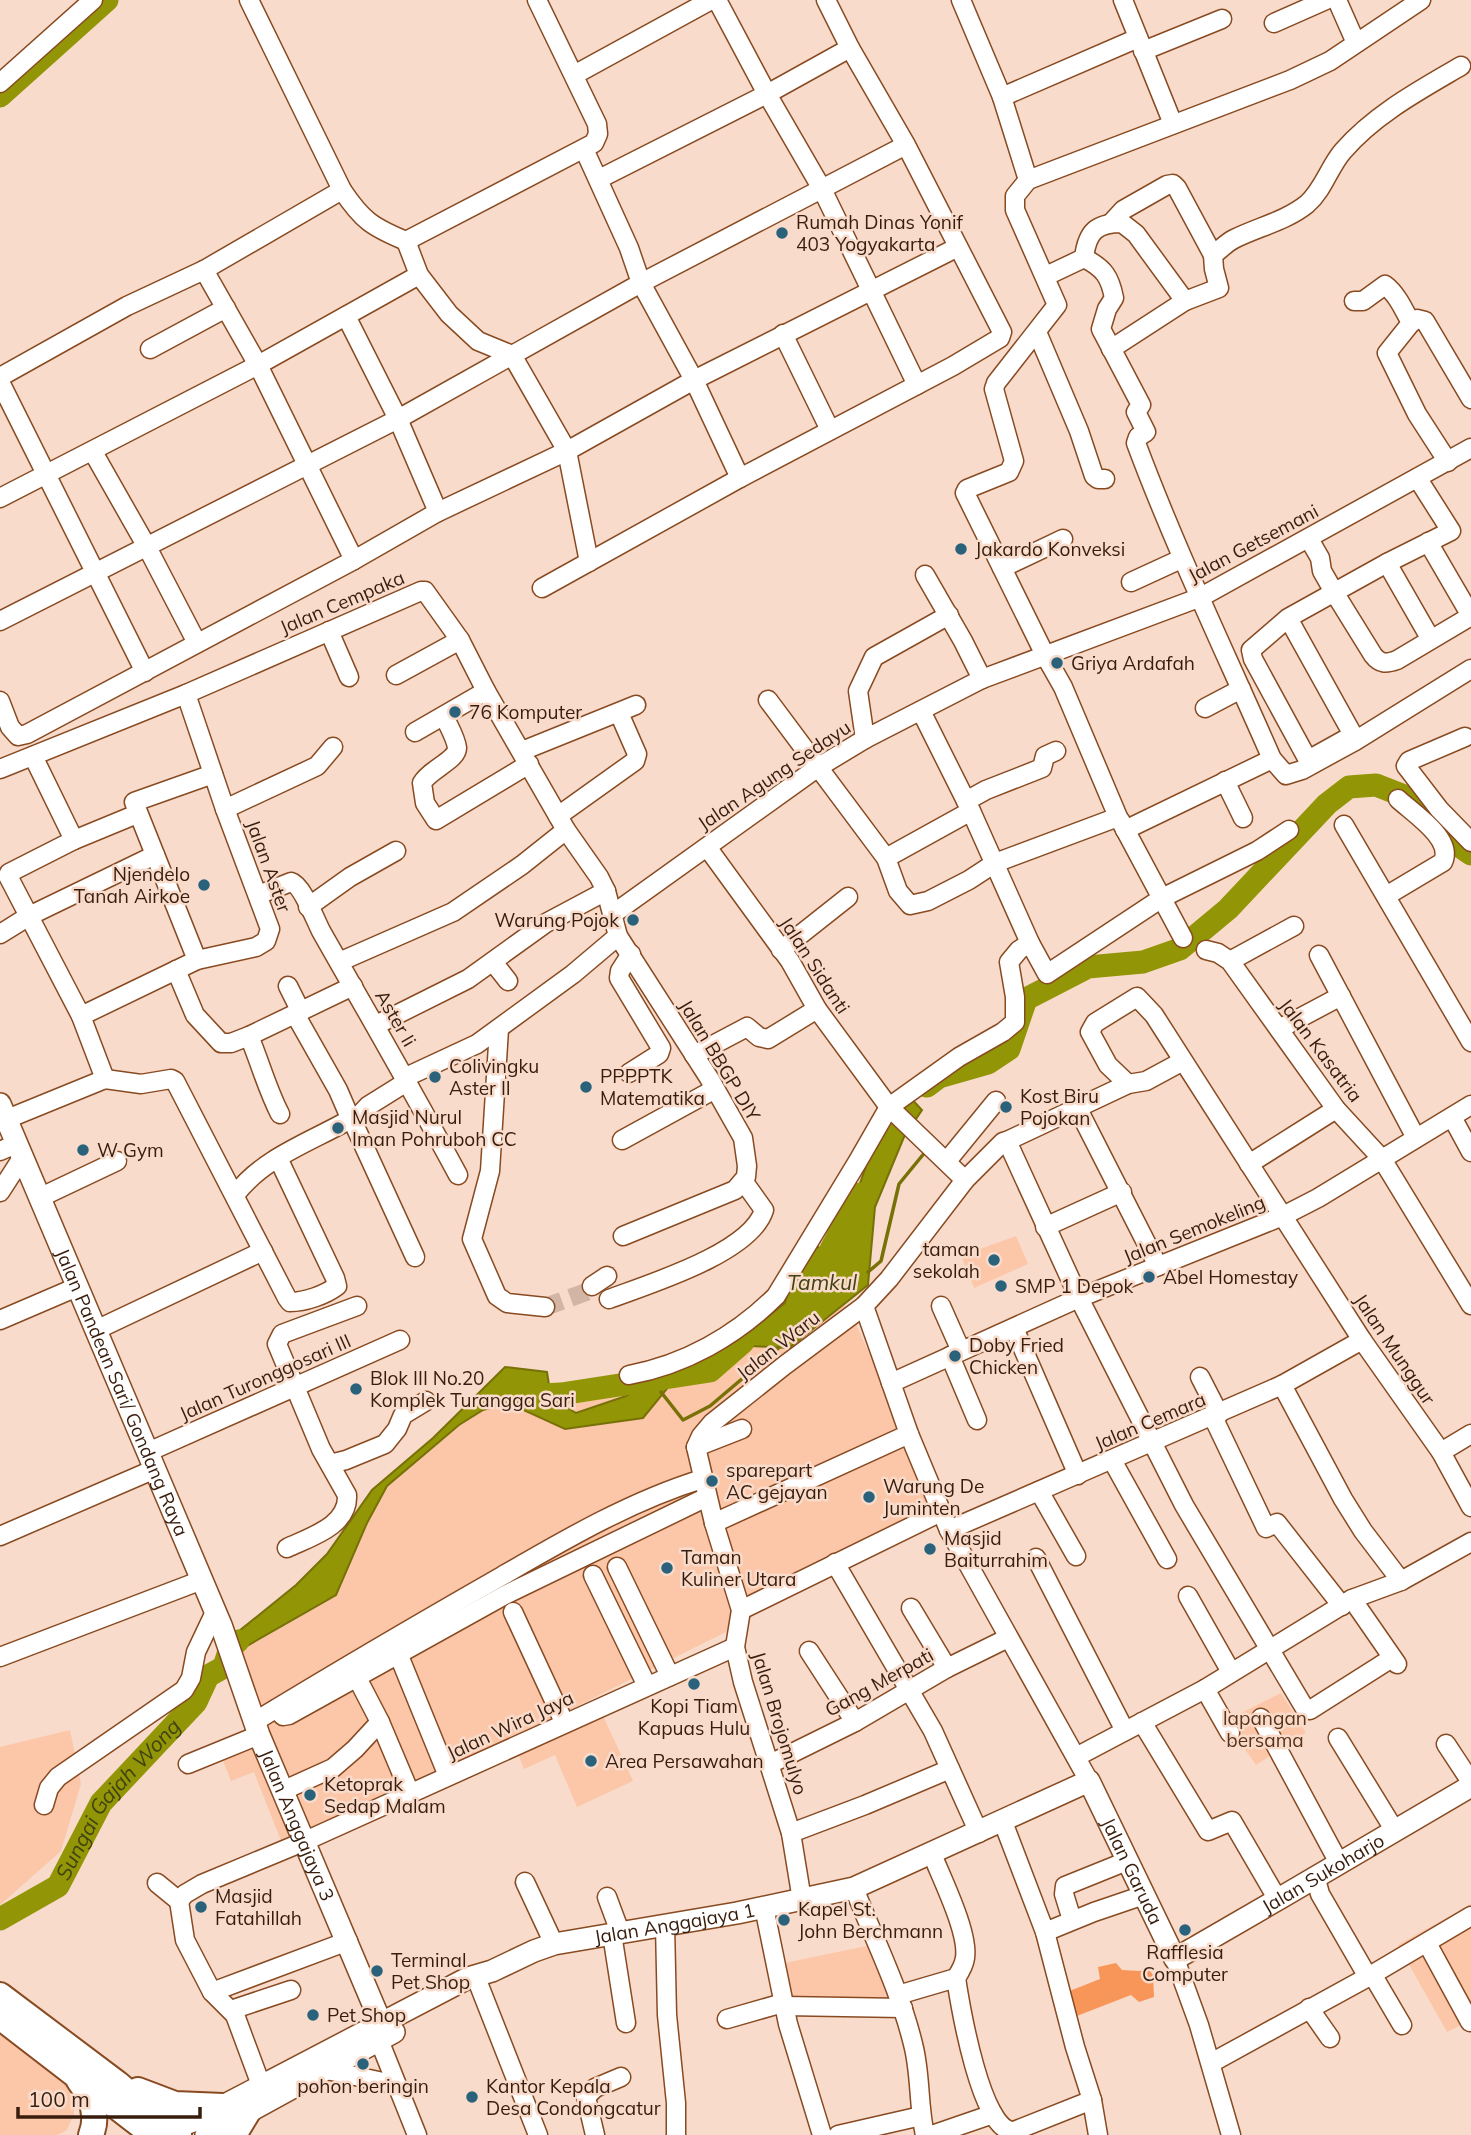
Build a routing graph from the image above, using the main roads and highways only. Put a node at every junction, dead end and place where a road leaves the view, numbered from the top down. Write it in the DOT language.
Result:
graph roads {
  1 [pos="3,1112"];
  2 [pos="13,1151"];
  3 [pos="218,1618"];
  4 [pos="1089,1782"];
  5 [pos="1471,1784"];
  6 [pos="1175,1959"];
  7 [pos="0,1995"];
  8 [pos="10,2017"];
  9 [pos="380,2032"];
  10 [pos="70,2070"];
  11 [pos="117,2083"];
  12 [pos="223,2106"];
  13 [pos="248,2112"];
  14 [pos="162,2134"];
  15 [pos="92,2135"];
  16 [pos="206,2135"];
  17 [pos="234,2135"];
  1 -- 2 [label="main road, Jalan Pandean Sari/ Gondang Raya"];
  2 -- 3 [label="main road, Jalan Pandean Sari/ Gondang Raya"];
  3 -- 9 [label="main road, Jalan Anggajaya 3"];
  4 -- 6 [label="main road, Jalan Garuda"];
  4 -- 9 [label="main road, Jalan Anggajaya 1"];
  5 -- 6 [label="main road, Jalan Sukoharjo"];
  7 -- 8 [label="highway"];
  8 -- 10 [label="highway"];
  8 -- 11 [label="highway"];
  9 -- 12 [label="main road, Jalan Anggajaya 1"];
  9 -- 13 [label="main road, Jalan Anggajaya 1"];
  10 -- 14 [label="highway"];
  10 -- 15 [label="highway"];
  11 -- 12 [label="highway"];
  11 -- 14 [label="highway"];
  12 -- 14 [label="main road, Jalan Anggajaya 1"];
  13 -- 16 [label="main road, Jalan Anggajaya 1"];
  13 -- 17 [label="highway"];
}
